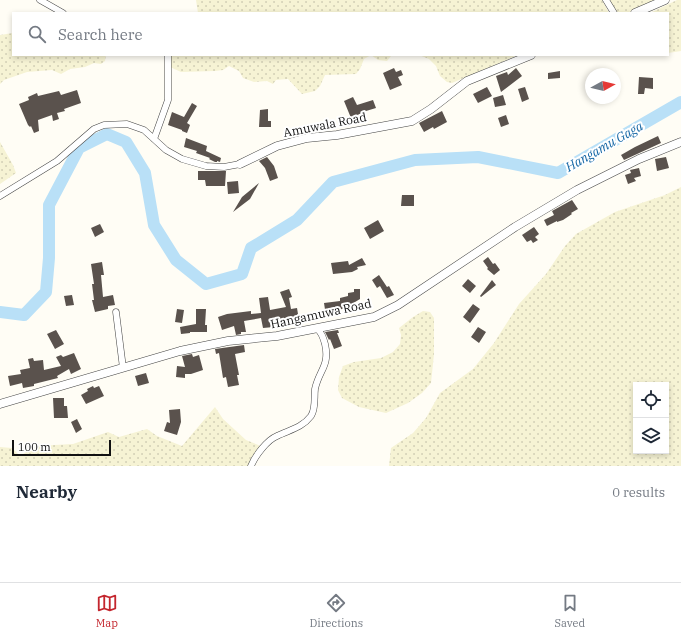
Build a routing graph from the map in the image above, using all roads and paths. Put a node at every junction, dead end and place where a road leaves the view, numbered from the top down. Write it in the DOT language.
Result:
graph roads {
  1 [pos="40,0"];
  2 [pos="606,0"];
  3 [pos="665,0"];
  4 [pos="61,12"];
  5 [pos="613,12"];
  6 [pos="637,12"];
  7 [pos="168,56"];
  8 [pos="529,56"];
  9 [pos="154,139"];
  10 [pos="681,142"];
  11 [pos="240,164"];
  12 [pos="0,196"];
  13 [pos="116,312"];
  14 [pos="317,328"];
  15 [pos="123,368"];
  16 [pos="0,404"];
  17 [pos="251,466"];
  1 -- 4 [label="street"];
  2 -- 5 [label="street"];
  3 -- 6 [label="street"];
  7 -- 9 [label="street"];
  8 -- 11 [label="street, Amuwala Road"];
  9 -- 11 [label="street, Amuwala Road"];
  9 -- 12 [label="street, Amuwala Road"];
  10 -- 14 [label="street, Hangamuwa Road"];
  13 -- 15 [label="street"];
  14 -- 15 [label="street, Hangamuwa Road"];
  14 -- 17 [label="street"];
  15 -- 16 [label="street, Hangamuwa Road"];
}
